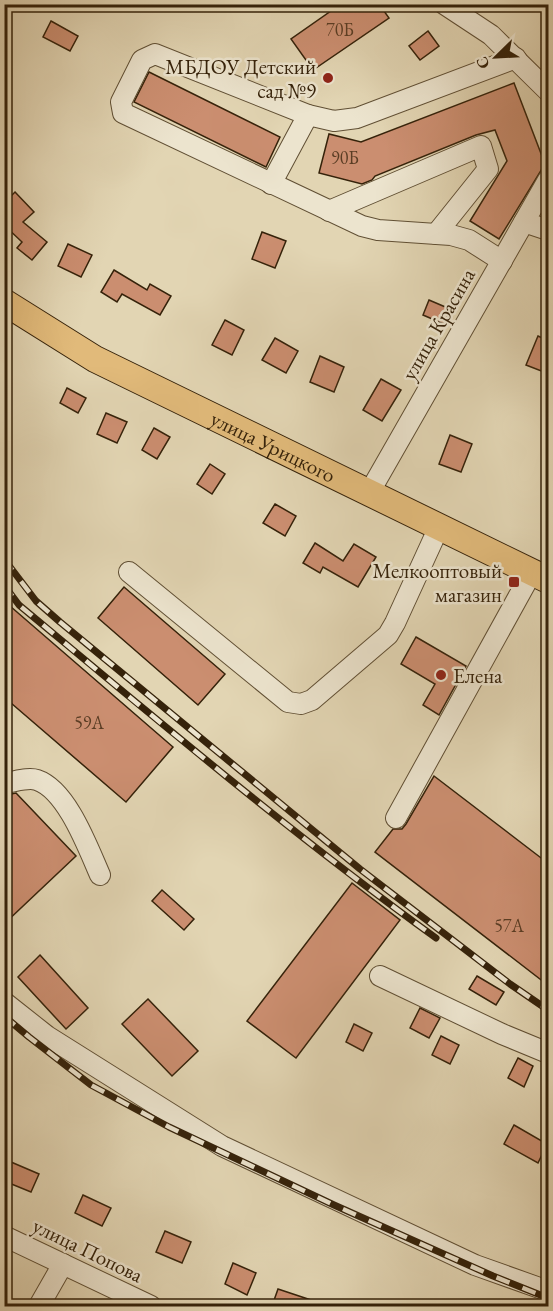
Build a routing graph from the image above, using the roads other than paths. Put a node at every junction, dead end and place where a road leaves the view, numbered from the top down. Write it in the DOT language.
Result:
graph roads {
  1 [pos="455,7"];
  2 [pos="516,57"];
  3 [pos="549,91"];
  4 [pos="308,115"];
  5 [pos="549,180"];
  6 [pos="271,184"];
  7 [pos="329,211"];
  8 [pos="524,222"];
  9 [pos="549,230"];
  10 [pos="436,234"];
  11 [pos="502,261"];
  12 [pos="4,302"];
  13 [pos="369,493"];
  14 [pos="439,527"];
  15 [pos="129,572"];
  16 [pos="540,576"];
  17 [pos="4,783"];
  18 [pos="396,818"];
  19 [pos="100,875"];
  20 [pos="380,976"];
  21 [pos="4,1002"];
  22 [pos="549,1053"];
  23 [pos="4,1236"];
  24 [pos="63,1264"];
  25 [pos="549,1291"];
  26 [pos="39,1306"];
  27 [pos="151,1306"];
  1 -- 2 [label="street"];
  2 -- 3 [label="street"];
  2 -- 4 [label="street"];
  4 -- 6 [label="street"];
  4 -- 6 [label="street"];
  5 -- 8 [label="street, улица Красина"];
  6 -- 7 [label="street"];
  7 -- 10 [label="street"];
  7 -- 10 [label="street"];
  8 -- 9 [label="street"];
  8 -- 11 [label="street, улица Красина"];
  10 -- 11 [label="street"];
  11 -- 13 [label="street, улица Красина"];
  12 -- 13 [label="main road, улица Урицкого"];
  13 -- 14 [label="main road, улица Урицкого"];
  14 -- 15 [label="street"];
  14 -- 16 [label="main road, улица Урицкого"];
  16 -- 18 [label="street"];
  17 -- 19 [label="street"];
  20 -- 22 [label="street"];
  21 -- 25 [label="street"];
  23 -- 24 [label="street, улица Попова"];
  24 -- 26 [label="street"];
  24 -- 27 [label="street, улица Попова"];
}
